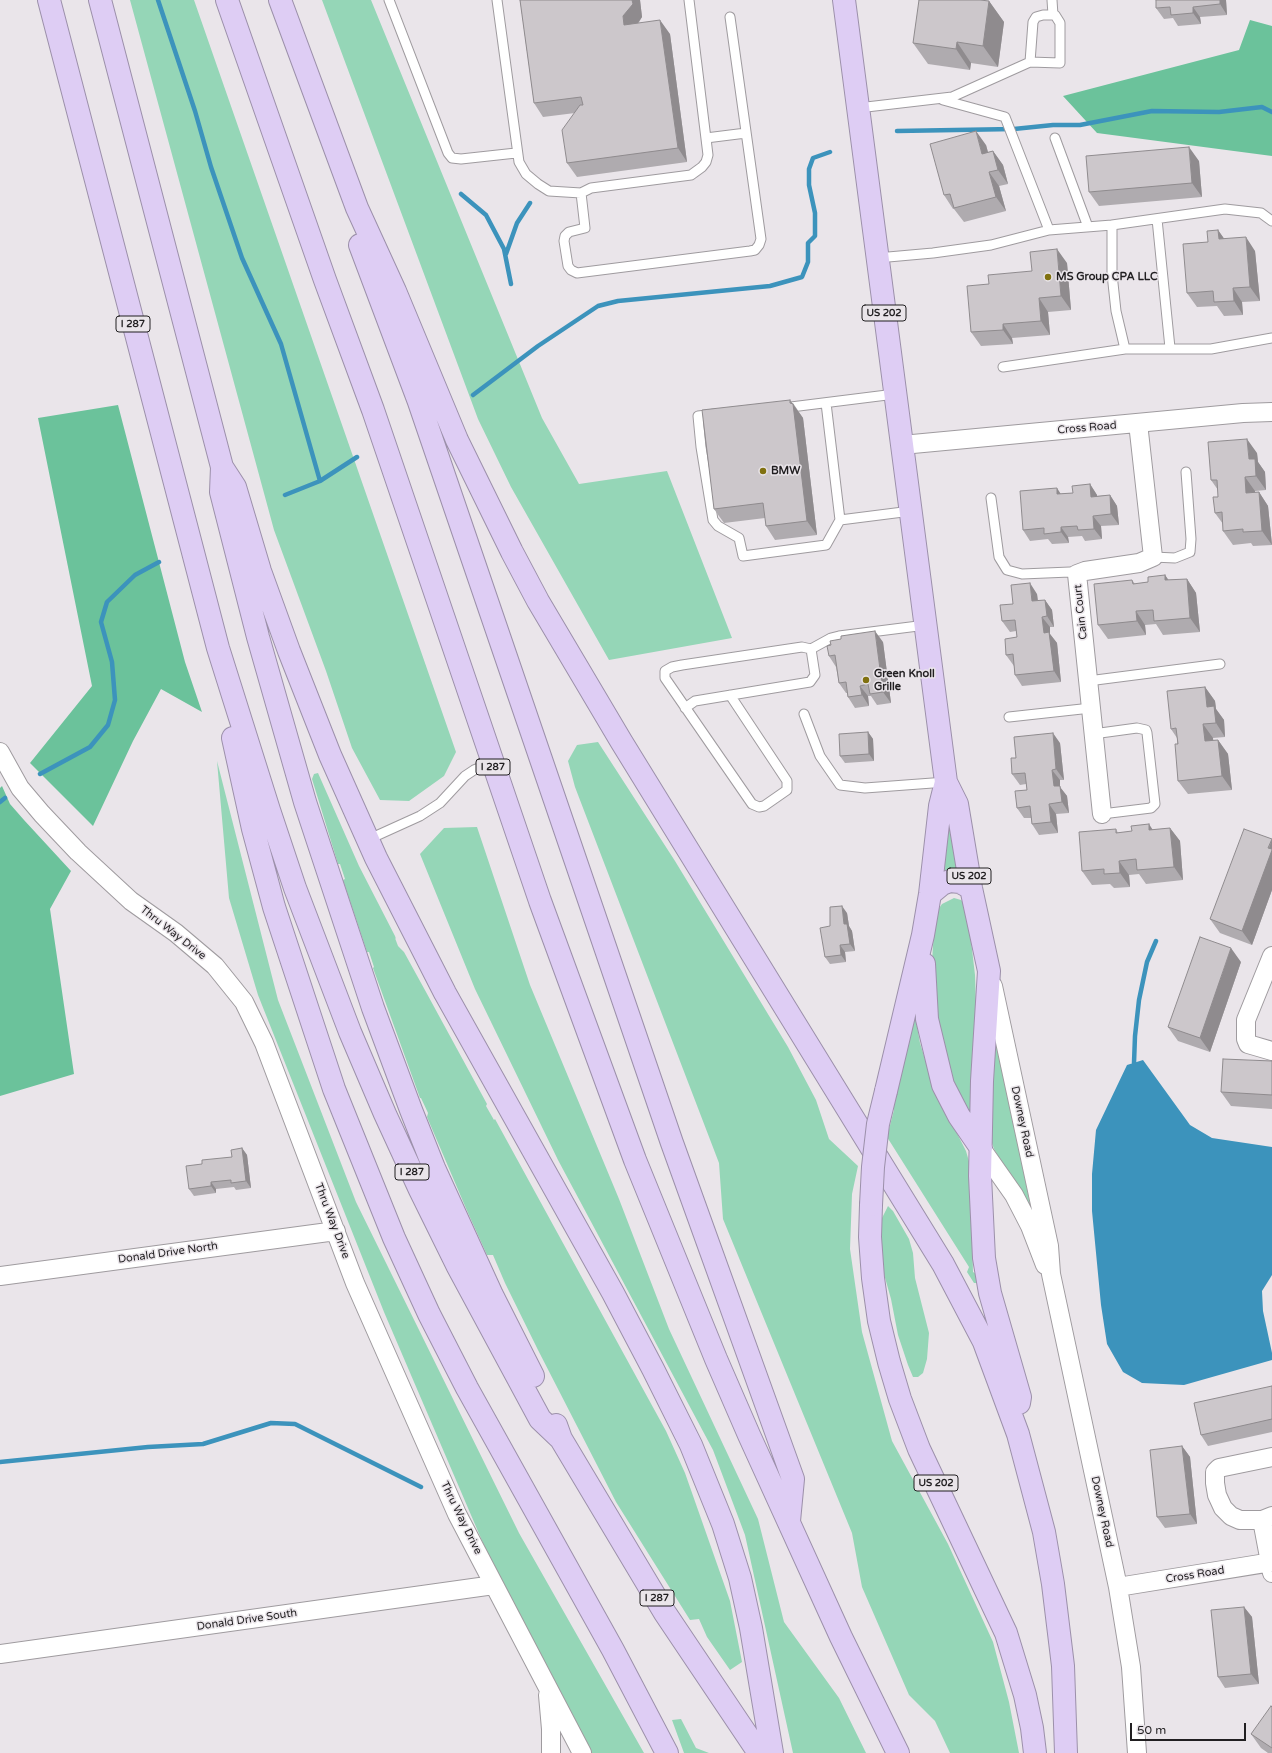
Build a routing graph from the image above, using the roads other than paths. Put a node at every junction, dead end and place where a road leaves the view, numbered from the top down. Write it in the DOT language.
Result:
graph roads {
  1 [pos="49,0"];
  2 [pos="100,0"];
  3 [pos="227,0"];
  4 [pos="280,0"];
  5 [pos="389,0"];
  6 [pos="497,0"];
  7 [pos="689,0"];
  8 [pos="844,0"];
  9 [pos="1052,0"];
  10 [pos="1053,15"];
  11 [pos="730,17"];
  12 [pos="1030,62"];
  13 [pos="942,99"];
  14 [pos="857,108"];
  15 [pos="746,133"];
  16 [pos="706,138"];
  17 [pos="1055,138"];
  18 [pos="516,153"];
  19 [pos="581,193"];
  20 [pos="357,208"];
  21 [pos="1157,219"];
  22 [pos="1272,221"];
  23 [pos="1112,225"];
  24 [pos="1088,227"];
  25 [pos="1049,230"];
  26 [pos="877,258"];
  27 [pos="1272,338"];
  28 [pos="1170,348"];
  29 [pos="1125,350"];
  30 [pos="1003,367"];
  31 [pos="895,394"];
  32 [pos="826,403"];
  33 [pos="776,408"];
  34 [pos="1272,412"];
  35 [pos="725,413"];
  36 [pos="1138,423"];
  37 [pos="902,445"];
  38 [pos="222,467"];
  39 [pos="1186,472"];
  40 [pos="991,498"];
  41 [pos="911,511"];
  42 [pos="840,520"];
  43 [pos="1153,558"];
  44 [pos="1077,574"];
  45 [pos="926,625"];
  46 [pos="218,648"];
  47 [pos="811,649"];
  48 [pos="1220,664"];
  49 [pos="1088,681"];
  50 [pos="730,695"];
  51 [pos="685,708"];
  52 [pos="1091,708"];
  53 [pos="804,714"];
  54 [pos="1009,717"];
  55 [pos="1093,734"];
  56 [pos="0,752"];
  57 [pos="492,763"];
  58 [pos="946,782"];
  59 [pos="1102,814"];
  60 [pos="368,840"];
  61 [pos="971,888"];
  62 [pos="930,894"];
  63 [pos="923,935"];
  64 [pos="1272,956"];
  65 [pos="989,971"];
  66 [pos="1272,1051"];
  67 [pos="981,1148"];
  68 [pos="336,1231"];
  69 [pos="1051,1274"];
  70 [pos="0,1276"];
  71 [pos="1018,1434"];
  72 [pos="561,1439"];
  73 [pos="1272,1457"];
  74 [pos="1267,1518"];
  75 [pos="789,1522"];
  76 [pos="1272,1566"];
  77 [pos="494,1585"];
  78 [pos="1118,1587"];
  79 [pos="0,1654"];
  80 [pos="547,1686"];
  81 [pos="551,1753"];
  82 [pos="582,1753"];
  83 [pos="667,1753"];
  84 [pos="759,1753"];
  85 [pos="772,1753"];
  86 [pos="898,1753"];
  87 [pos="1035,1753"];
  88 [pos="1066,1753"];
  89 [pos="1137,1753"];
  1 -- 46 [label="highway, I 287"];
  2 -- 38 [label="highway, I 287"];
  3 -- 57 [label="highway, I 287"];
  4 -- 20 [label="highway, I 287"];
  5 -- 18 [label="lane"];
  6 -- 18 [label="lane"];
  7 -- 16 [label="lane"];
  8 -- 14 [label="highway, US 202"];
  9 -- 10 [label="lane"];
  10 -- 12 [label="lane"];
  10 -- 12 [label="lane"];
  11 -- 15 [label="lane"];
  12 -- 13 [label="lane"];
  13 -- 14 [label="lane"];
  13 -- 25 [label="lane"];
  14 -- 26 [label="highway, US 202"];
  15 -- 16 [label="lane"];
  15 -- 19 [label="lane"];
  16 -- 19 [label="lane"];
  17 -- 24 [label="lane"];
  18 -- 19 [label="lane"];
  20 -- 71 [label="highway"];
  20 -- 75 [label="highway, I 287"];
  21 -- 22 [label="lane"];
  21 -- 23 [label="lane"];
  21 -- 28 [label="lane"];
  23 -- 24 [label="lane"];
  23 -- 29 [label="lane"];
  24 -- 25 [label="lane"];
  25 -- 26 [label="lane"];
  26 -- 31 [label="highway, US 202"];
  27 -- 28 [label="lane"];
  28 -- 29 [label="lane"];
  29 -- 30 [label="lane"];
  31 -- 32 [label="lane"];
  31 -- 37 [label="highway, US 202"];
  32 -- 33 [label="lane"];
  32 -- 42 [label="lane"];
  34 -- 36 [label="street, Cross Road"];
  35 -- 42 [label="lane"];
  36 -- 37 [label="street, Cross Road"];
  36 -- 43 [label="street"];
  37 -- 41 [label="highway, US 202"];
  38 -- 60 [label="highway"];
  38 -- 72 [label="highway, I 287"];
  39 -- 43 [label="lane"];
  40 -- 44 [label="lane"];
  41 -- 42 [label="lane"];
  41 -- 45 [label="highway, US 202"];
  43 -- 44 [label="street, Cain Court"];
  44 -- 49 [label="street, Cain Court"];
  45 -- 47 [label="lane"];
  45 -- 58 [label="highway, US 202"];
  46 -- 72 [label="highway, I 287"];
  46 -- 83 [label="highway"];
  47 -- 50 [label="lane"];
  47 -- 51 [label="lane"];
  48 -- 49 [label="lane"];
  49 -- 52 [label="street, Cain Court"];
  50 -- 51 [label="lane"];
  50 -- 51 [label="lane"];
  52 -- 54 [label="lane"];
  52 -- 55 [label="street, Cain Court"];
  53 -- 58 [label="lane"];
  55 -- 59 [label="street, Cain Court"];
  55 -- 59 [label="lane"];
  56 -- 68 [label="street, Thru Way Drive"];
  57 -- 60 [label="lane"];
  57 -- 75 [label="highway, I 287"];
  58 -- 61 [label="highway, US 202"];
  58 -- 62 [label="highway, US 202"];
  60 -- 85 [label="highway"];
  61 -- 62 [label="highway"];
  61 -- 65 [label="highway, US 202"];
  62 -- 63 [label="highway, US 202"];
  63 -- 67 [label="highway"];
  63 -- 87 [label="highway, US 202, bridge"];
  64 -- 66 [label="street"];
  65 -- 67 [label="highway, US 202"];
  65 -- 69 [label="street, Downey Road"];
  67 -- 69 [label="street, Downey Road"];
  67 -- 71 [label="highway, US 202"];
  68 -- 70 [label="street, Donald Drive North"];
  68 -- 77 [label="street, Thru Way Drive"];
  69 -- 78 [label="street, Downey Road"];
  71 -- 88 [label="highway, US 202"];
  72 -- 84 [label="highway, I 287"];
  73 -- 74 [label="street"];
  74 -- 76 [label="street"];
  75 -- 86 [label="highway, I 287"];
  76 -- 78 [label="street, Cross Road"];
  77 -- 79 [label="street, Donald Drive South"];
  77 -- 80 [label="street, Thru Way Drive"];
  78 -- 89 [label="street, Downey Road"];
  80 -- 81 [label="street"];
  80 -- 82 [label="street, Thru Way Drive"];
}
